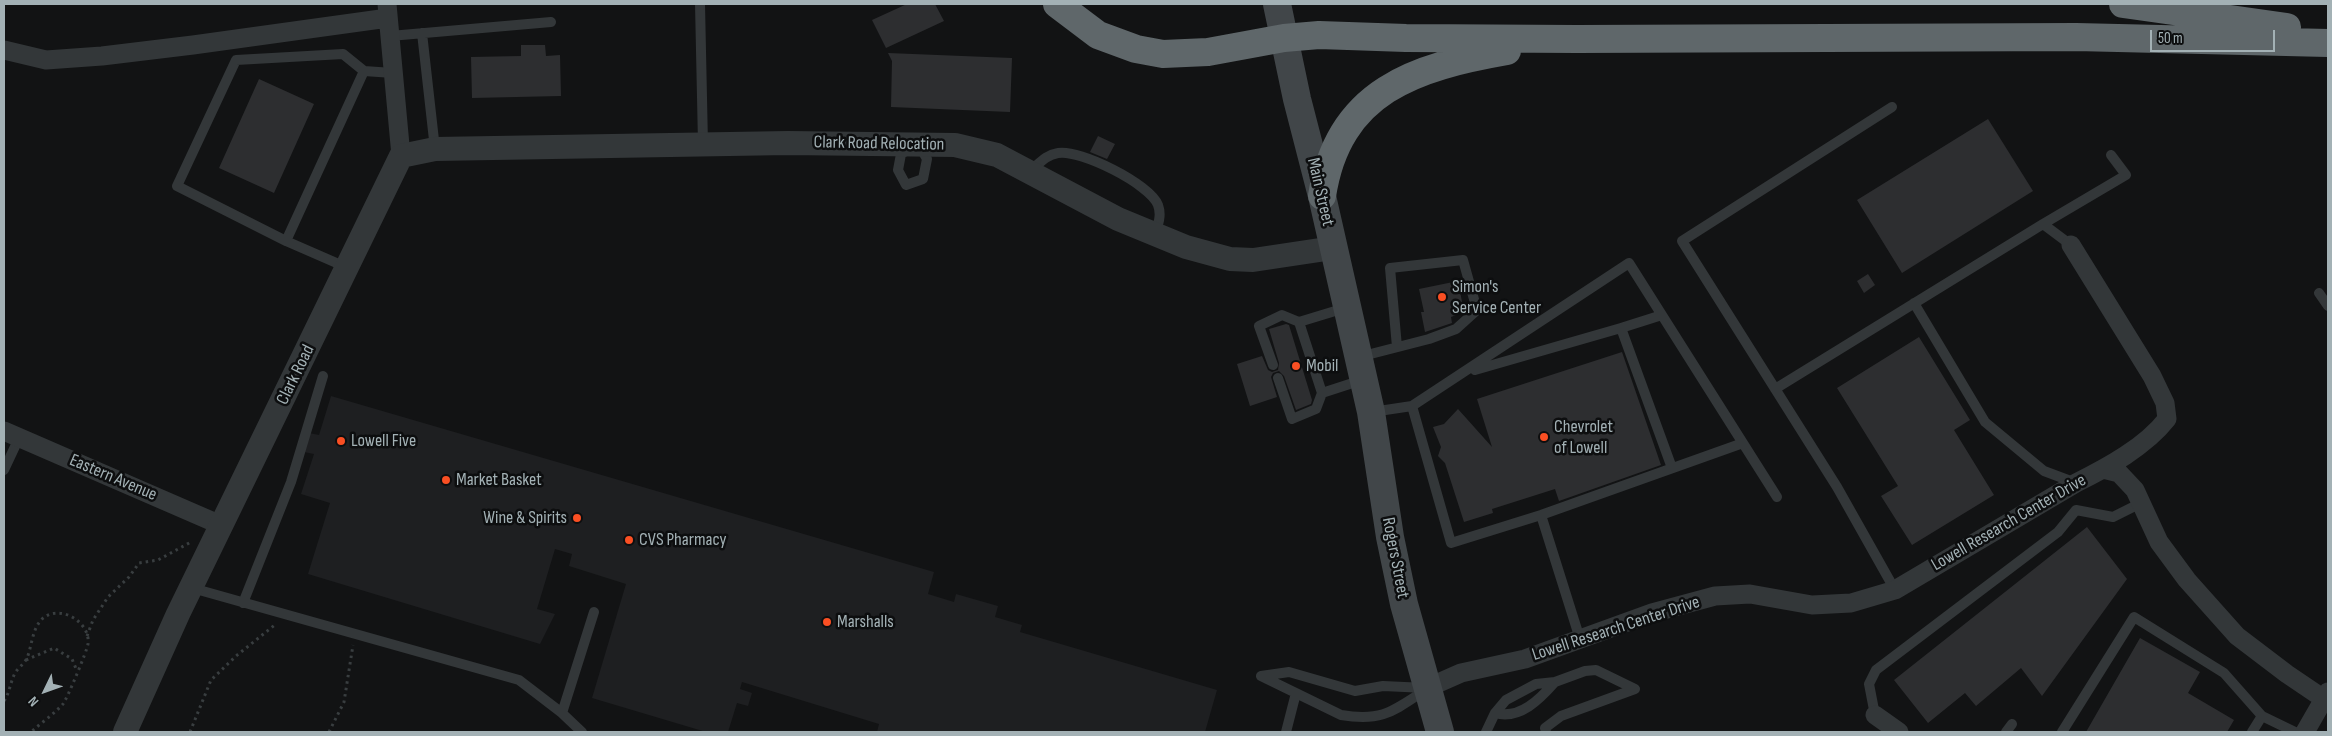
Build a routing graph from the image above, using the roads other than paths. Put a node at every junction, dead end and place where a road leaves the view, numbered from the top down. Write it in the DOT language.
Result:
graph roads {
  1 [pos="700,4"];
  2 [pos="1057,4"];
  3 [pos="1277,4"];
  4 [pos="2123,4"];
  5 [pos="388,19"];
  6 [pos="551,22"];
  7 [pos="422,33"];
  8 [pos="2328,33"];
  9 [pos="1284,38"];
  10 [pos="1577,39"];
  11 [pos="2328,43"];
  12 [pos="4,50"];
  13 [pos="364,71"];
  14 [pos="393,73"];
  15 [pos="1892,107"];
  16 [pos="703,144"];
  17 [pos="435,149"];
  18 [pos="2111,155"];
  19 [pos="401,156"];
  20 [pos="1029,172"];
  21 [pos="1322,196"];
  22 [pos="2043,224"];
  23 [pos="1154,235"];
  24 [pos="286,241"];
  25 [pos="2071,245"];
  26 [pos="1333,248"];
  27 [pos="348,268"];
  28 [pos="2319,293"];
  29 [pos="1914,303"];
  30 [pos="2328,306"];
  31 [pos="1346,308"];
  32 [pos="1662,315"];
  33 [pos="1298,322"];
  34 [pos="1621,328"];
  35 [pos="1397,347"];
  36 [pos="1273,365"];
  37 [pos="1360,368"];
  38 [pos="1464,373"];
  39 [pos="323,376"];
  40 [pos="1278,378"];
  41 [pos="1775,389"];
  42 [pos="1322,393"];
  43 [pos="1412,406"];
  44 [pos="1371,412"];
  45 [pos="11,434"];
  46 [pos="1743,443"];
  47 [pos="1672,468"];
  48 [pos="2103,469"];
  49 [pos="4,470"];
  50 [pos="2076,483"];
  51 [pos="1777,497"];
  52 [pos="2141,504"];
  53 [pos="1541,515"];
  54 [pos="223,526"];
  55 [pos="192,588"];
  56 [pos="1895,590"];
  57 [pos="243,603"];
  58 [pos="594,612"];
  59 [pos="1580,640"];
  60 [pos="1555,682"];
  61 [pos="1427,688"];
  62 [pos="1296,694"];
  63 [pos="2326,696"];
  64 [pos="562,713"];
  65 [pos="1495,713"];
  66 [pos="1875,715"];
  67 [pos="2262,716"];
  68 [pos="125,732"];
  69 [pos="582,732"];
  70 [pos="1286,732"];
  71 [pos="1440,732"];
  72 [pos="1486,732"];
  73 [pos="1546,732"];
  74 [pos="1899,732"];
  75 [pos="2062,732"];
  76 [pos="2252,732"];
  77 [pos="2295,732"];
  78 [pos="2305,732"];
  1 -- 16 [label="lane"];
  2 -- 9 [label="highway"];
  3 -- 9 [label="main road, Main Street"];
  4 -- 8 [label="highway"];
  5 -- 7 [label="lane"];
  5 -- 12 [label="street"];
  5 -- 14 [label="street"];
  6 -- 7 [label="lane"];
  7 -- 17 [label="lane"];
  9 -- 10 [label="highway"];
  9 -- 21 [label="main road, Main Street"];
  10 -- 11 [label="highway"];
  10 -- 21 [label="highway"];
  13 -- 14 [label="lane"];
  13 -- 24 [label="lane"];
  13 -- 24 [label="lane"];
  14 -- 19 [label="street"];
  15 -- 41 [label="lane"];
  16 -- 17 [label="street, Clark Road Relocation"];
  16 -- 20 [label="street, Clark Road Relocation"];
  17 -- 19 [label="street, Clark Road Relocation"];
  18 -- 22 [label="lane"];
  19 -- 27 [label="street, Clark Road"];
  20 -- 23 [label="street, Clark Road Relocation"];
  20 -- 23 [label="lane"];
  21 -- 26 [label="main road, Main Street"];
  22 -- 25 [label="lane"];
  22 -- 29 [label="lane"];
  23 -- 26 [label="street, Clark Road Relocation"];
  24 -- 27 [label="lane"];
  25 -- 48 [label="street, Lowell Research Center Drive"];
  26 -- 31 [label="main road, Main Street"];
  27 -- 54 [label="street, Clark Road"];
  28 -- 30 [label="lane"];
  29 -- 41 [label="lane"];
  29 -- 50 [label="lane"];
  31 -- 33 [label="lane"];
  31 -- 37 [label="main road, Main Street"];
  32 -- 34 [label="lane"];
  32 -- 38 [label="lane"];
  32 -- 46 [label="lane"];
  33 -- 36 [label="lane"];
  33 -- 42 [label="lane"];
  34 -- 38 [label="lane"];
  34 -- 47 [label="lane"];
  35 -- 35 [label="lane"];
  35 -- 37 [label="lane"];
  37 -- 42 [label="lane"];
  37 -- 44 [label="main road, Rogers Street"];
  38 -- 43 [label="lane"];
  39 -- 57 [label="lane"];
  40 -- 42 [label="lane"];
  41 -- 56 [label="lane"];
  43 -- 44 [label="lane"];
  43 -- 53 [label="lane"];
  44 -- 61 [label="main road, Rogers Street"];
  45 -- 49 [label="lane"];
  45 -- 54 [label="street, Eastern Avenue"];
  46 -- 47 [label="lane"];
  46 -- 51 [label="lane"];
  47 -- 53 [label="lane"];
  48 -- 50 [label="street, Lowell Research Center Drive"];
  48 -- 52 [label="street, Lowell Research Center Drive"];
  50 -- 56 [label="street, Lowell Research Center Drive"];
  52 -- 63 [label="street, Lowell Research Center Drive"];
  52 -- 66 [label="lane"];
  53 -- 59 [label="lane"];
  54 -- 55 [label="street, Clark Road"];
  55 -- 57 [label="lane"];
  55 -- 68 [label="street, Clark Road"];
  56 -- 59 [label="street, Lowell Research Center Drive"];
  57 -- 64 [label="lane"];
  58 -- 64 [label="lane"];
  59 -- 61 [label="street, Lowell Research Center Drive"];
  60 -- 65 [label="lane"];
  60 -- 65 [label="lane"];
  60 -- 73 [label="lane"];
  61 -- 62 [label="lane"];
  61 -- 62 [label="lane"];
  61 -- 71 [label="main road, Rogers Street"];
  62 -- 70 [label="lane"];
  63 -- 78 [label="street"];
  64 -- 69 [label="lane"];
  65 -- 72 [label="lane"];
  66 -- 74 [label="street"];
  67 -- 75 [label="lane"];
  67 -- 76 [label="lane"];
  67 -- 77 [label="lane"];
}
